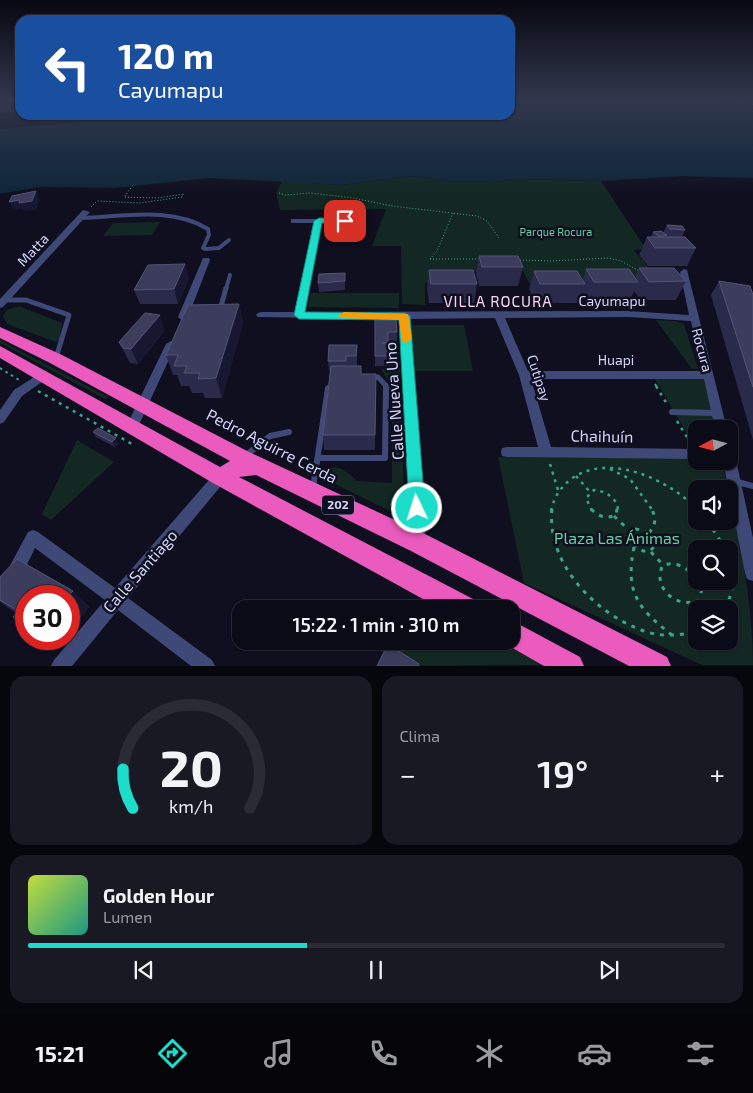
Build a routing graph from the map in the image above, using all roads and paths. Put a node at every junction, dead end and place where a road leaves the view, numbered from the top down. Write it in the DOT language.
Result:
graph roads {
  1 [pos="134,184"];
  2 [pos="280,193"];
  3 [pos="453,213"];
  4 [pos="83,215"];
  5 [pos="294,221"];
  6 [pos="319,221"];
  7 [pos="345,221"];
  8 [pos="498,238"];
  9 [pos="228,240"];
  10 [pos="481,259"];
  11 [pos="206,260"];
  12 [pos="510,260"];
  13 [pos="684,272"];
  14 [pos="644,273"];
  15 [pos="230,275"];
  16 [pos="2,303"];
  17 [pos="261,315"];
  18 [pos="299,315"];
  19 [pos="405,316"];
  20 [pos="499,316"];
  21 [pos="694,318"];
  22 [pos="217,320"];
  23 [pos="0,332"];
  24 [pos="4,356"];
  25 [pos="56,358"];
  26 [pos="524,375"];
  27 [pos="709,375"];
  28 [pos="42,376"];
  29 [pos="359,377"];
  30 [pos="330,378"];
  31 [pos="142,406"];
  32 [pos="672,412"];
  33 [pos="718,413"];
  34 [pos="0,419"];
  35 [pos="720,420"];
  36 [pos="132,427"];
  37 [pos="288,432"];
  38 [pos="221,447"];
  39 [pos="506,452"];
  40 [pos="546,452"];
  41 [pos="688,454"];
  42 [pos="319,458"];
  43 [pos="250,462"];
  44 [pos="608,468"];
  45 [pos="731,470"];
  46 [pos="576,476"];
  47 [pos="220,477"];
  48 [pos="733,480"];
  49 [pos="738,482"];
  50 [pos="753,486"];
  51 [pos="559,491"];
  52 [pos="590,492"];
  53 [pos="312,493"];
  54 [pos="688,501"];
  55 [pos="738,503"];
  56 [pos="614,516"];
  57 [pos="630,531"];
  58 [pos="649,533"];
  59 [pos="419,543"];
  60 [pos="634,547"];
  61 [pos="650,551"];
  62 [pos="663,565"];
  63 [pos="688,570"];
  64 [pos="753,573"];
  65 [pos="8,585"];
  66 [pos="116,599"];
  67 [pos="449,600"];
  68 [pos="688,604"];
  69 [pos="688,633"];
  70 [pos="672,636"];
  71 [pos="520,638"];
  72 [pos="60,666"];
  73 [pos="206,666"];
  74 [pos="571,666"];
  75 [pos="658,666"];
  1 -- 4 [label="path"];
  2 -- 3 [label="path"];
  3 -- 8 [label="path"];
  3 -- 10 [label="path"];
  4 -- 9 [label="lane"];
  4 -- 16 [label="street, Matta"];
  5 -- 6 [label="street"];
  6 -- 7 [label="street"];
  6 -- 18 [label="street"];
  11 -- 31 [label="street"];
  12 -- 14 [label="path"];
  13 -- 21 [label="street, Rocura"];
  15 -- 22 [label="lane"];
  16 -- 25 [label="lane"];
  17 -- 18 [label="street, Cayumapu"];
  18 -- 19 [label="street, Cayumapu"];
  19 -- 20 [label="street, Cayumapu"];
  19 -- 59 [label="street, Calle Nueva Uno"];
  20 -- 21 [label="street, Cayumapu"];
  20 -- 26 [label="street, Cutipay"];
  21 -- 27 [label="street, Rocura"];
  23 -- 25 [label="highway, Pedro Aguirre Cerda / 202"];
  24 -- 28 [label="highway, 202"];
  25 -- 31 [label="highway, Pedro Aguirre Cerda / 202"];
  26 -- 27 [label="street, Huapi"];
  26 -- 40 [label="street, Cutipay"];
  27 -- 33 [label="street, Rocura"];
  28 -- 34 [label="street"];
  28 -- 36 [label="highway, 202"];
  29 -- 42 [label="lane"];
  30 -- 42 [label="lane"];
  31 -- 36 [label="street"];
  31 -- 38 [label="highway, Pedro Aguirre Cerda / 202"];
  32 -- 33 [label="lane"];
  33 -- 35 [label="street, Rocura"];
  36 -- 47 [label="highway, 202"];
  37 -- 43 [label="lane"];
  38 -- 43 [label="highway, Pedro Aguirre Cerda / 202"];
  38 -- 47 [label="highway"];
  39 -- 40 [label="street, Chaihuín"];
  40 -- 41 [label="street, Chaihuín"];
  40 -- 51 [label="path"];
  42 -- 53 [label="lane"];
  43 -- 47 [label="highway"];
  43 -- 53 [label="highway, Pedro Aguirre Cerda / 202"];
  44 -- 46 [label="path"];
  44 -- 54 [label="path"];
  44 -- 58 [label="path"];
  45 -- 48 [label="street"];
  46 -- 51 [label="path"];
  46 -- 52 [label="path"];
  47 -- 66 [label="street, Calle Santiago"];
  47 -- 67 [label="highway, 202"];
  49 -- 50 [label="lane"];
  51 -- 70 [label="path"];
  52 -- 56 [label="path"];
  52 -- 56 [label="path"];
  53 -- 59 [label="highway, Pedro Aguirre Cerda / 202"];
  55 -- 64 [label="street"];
  56 -- 57 [label="path"];
  57 -- 58 [label="path"];
  57 -- 60 [label="path"];
  58 -- 61 [label="path"];
  59 -- 75 [label="highway, Pedro Aguirre Cerda / 202"];
  60 -- 61 [label="path"];
  60 -- 70 [label="path"];
  61 -- 62 [label="path"];
  62 -- 63 [label="path"];
  62 -- 68 [label="path"];
  65 -- 66 [label="street"];
  66 -- 72 [label="street, Calle Santiago"];
  66 -- 73 [label="street"];
  69 -- 70 [label="path"];
  71 -- 74 [label="highway"];
}
